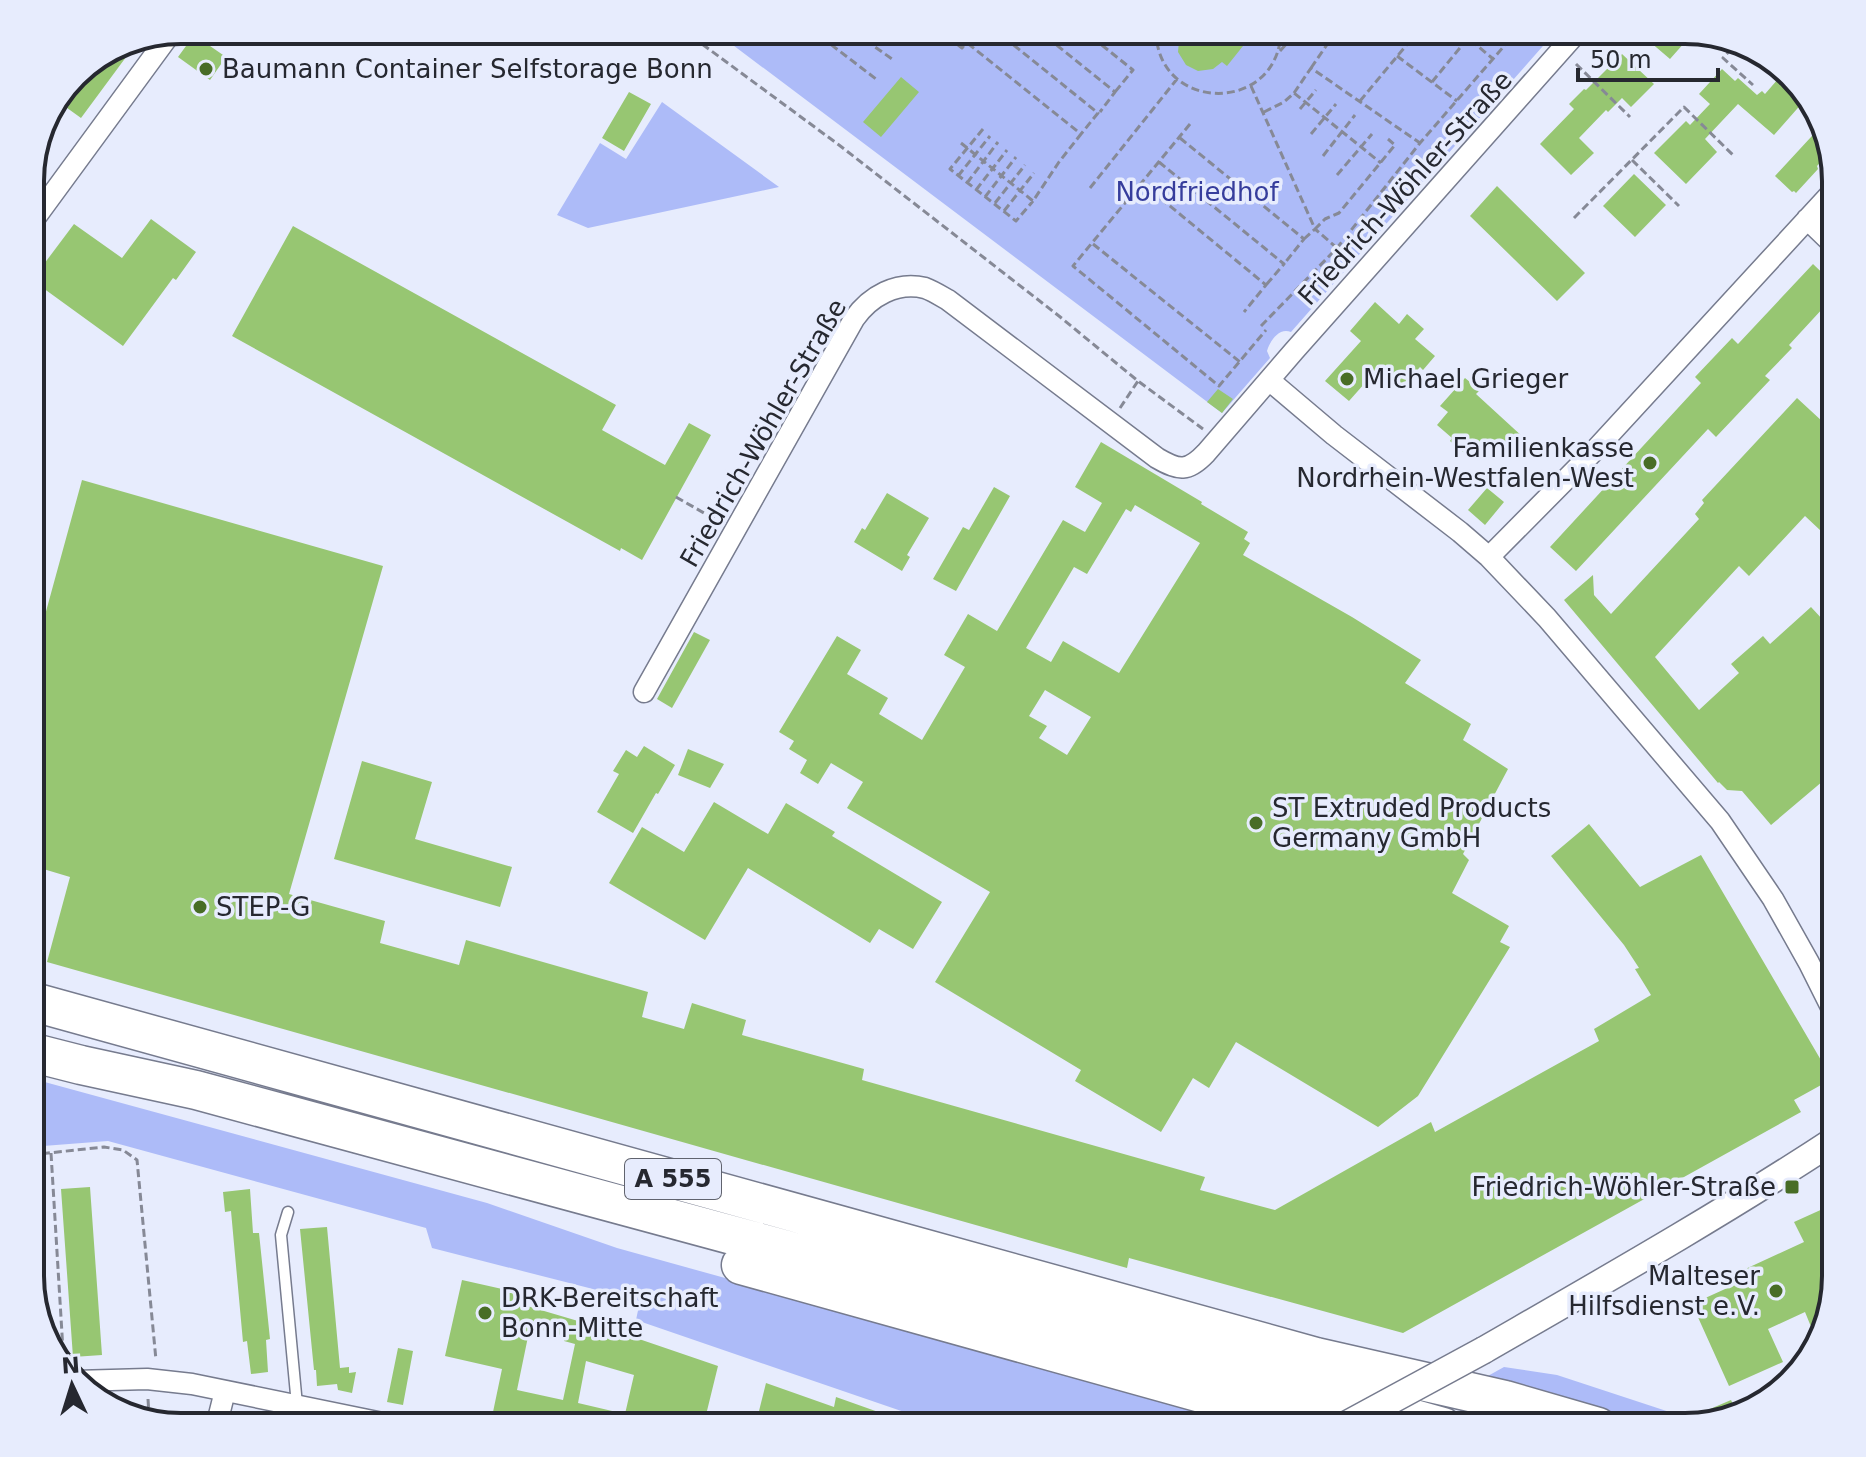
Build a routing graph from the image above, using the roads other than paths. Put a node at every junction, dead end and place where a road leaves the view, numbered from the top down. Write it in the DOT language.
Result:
graph roads {
  1 [pos="1567,44"];
  2 [pos="161,46"];
  3 [pos="1822,203"];
  4 [pos="44,206"];
  5 [pos="1807,219"];
  6 [pos="1822,233"];
  7 [pos="1269,380"];
  8 [pos="1489,557"];
  9 [pos="644,692"];
  10 [pos="1822,989"];
  11 [pos="44,1005"];
  12 [pos="44,1056"];
  13 [pos="81,1065"];
  14 [pos="1822,1148"];
  15 [pos="288,1212"];
  16 [pos="817,1258"];
  17 [pos="1316,1357"];
  18 [pos="112,1379"];
  19 [pos="225,1391"];
  20 [pos="297,1405"];
  21 [pos="220,1413"];
  22 [pos="335,1413"];
  23 [pos="1273,1413"];
  24 [pos="1311,1413"];
  25 [pos="1368,1413"];
  26 [pos="1393,1413"];
  27 [pos="1482,1413"];
  28 [pos="1550,1413"];
  1 -- 7 [label="street, Friedrich-Wöhler-Straße"];
  2 -- 4 [label="street"];
  3 -- 5 [label="street"];
  5 -- 6 [label="street"];
  5 -- 8 [label="street"];
  7 -- 8 [label="street"];
  7 -- 9 [label="street, Friedrich-Wöhler-Straße"];
  8 -- 10 [label="street"];
  11 -- 17 [label="highway, A 555"];
  12 -- 13 [label="highway, A 555"];
  13 -- 16 [label="highway, A 555"];
  13 -- 23 [label="highway"];
  14 -- 25 [label="street, bridge"];
  15 -- 20 [label="lane"];
  16 -- 24 [label="highway"];
  16 -- 26 [label="highway, A 555"];
  17 -- 27 [label="highway, A 555"];
  17 -- 28 [label="highway"];
  18 -- 19 [label="street"];
  19 -- 20 [label="street"];
  19 -- 21 [label="street"];
  20 -- 22 [label="street"];
}
